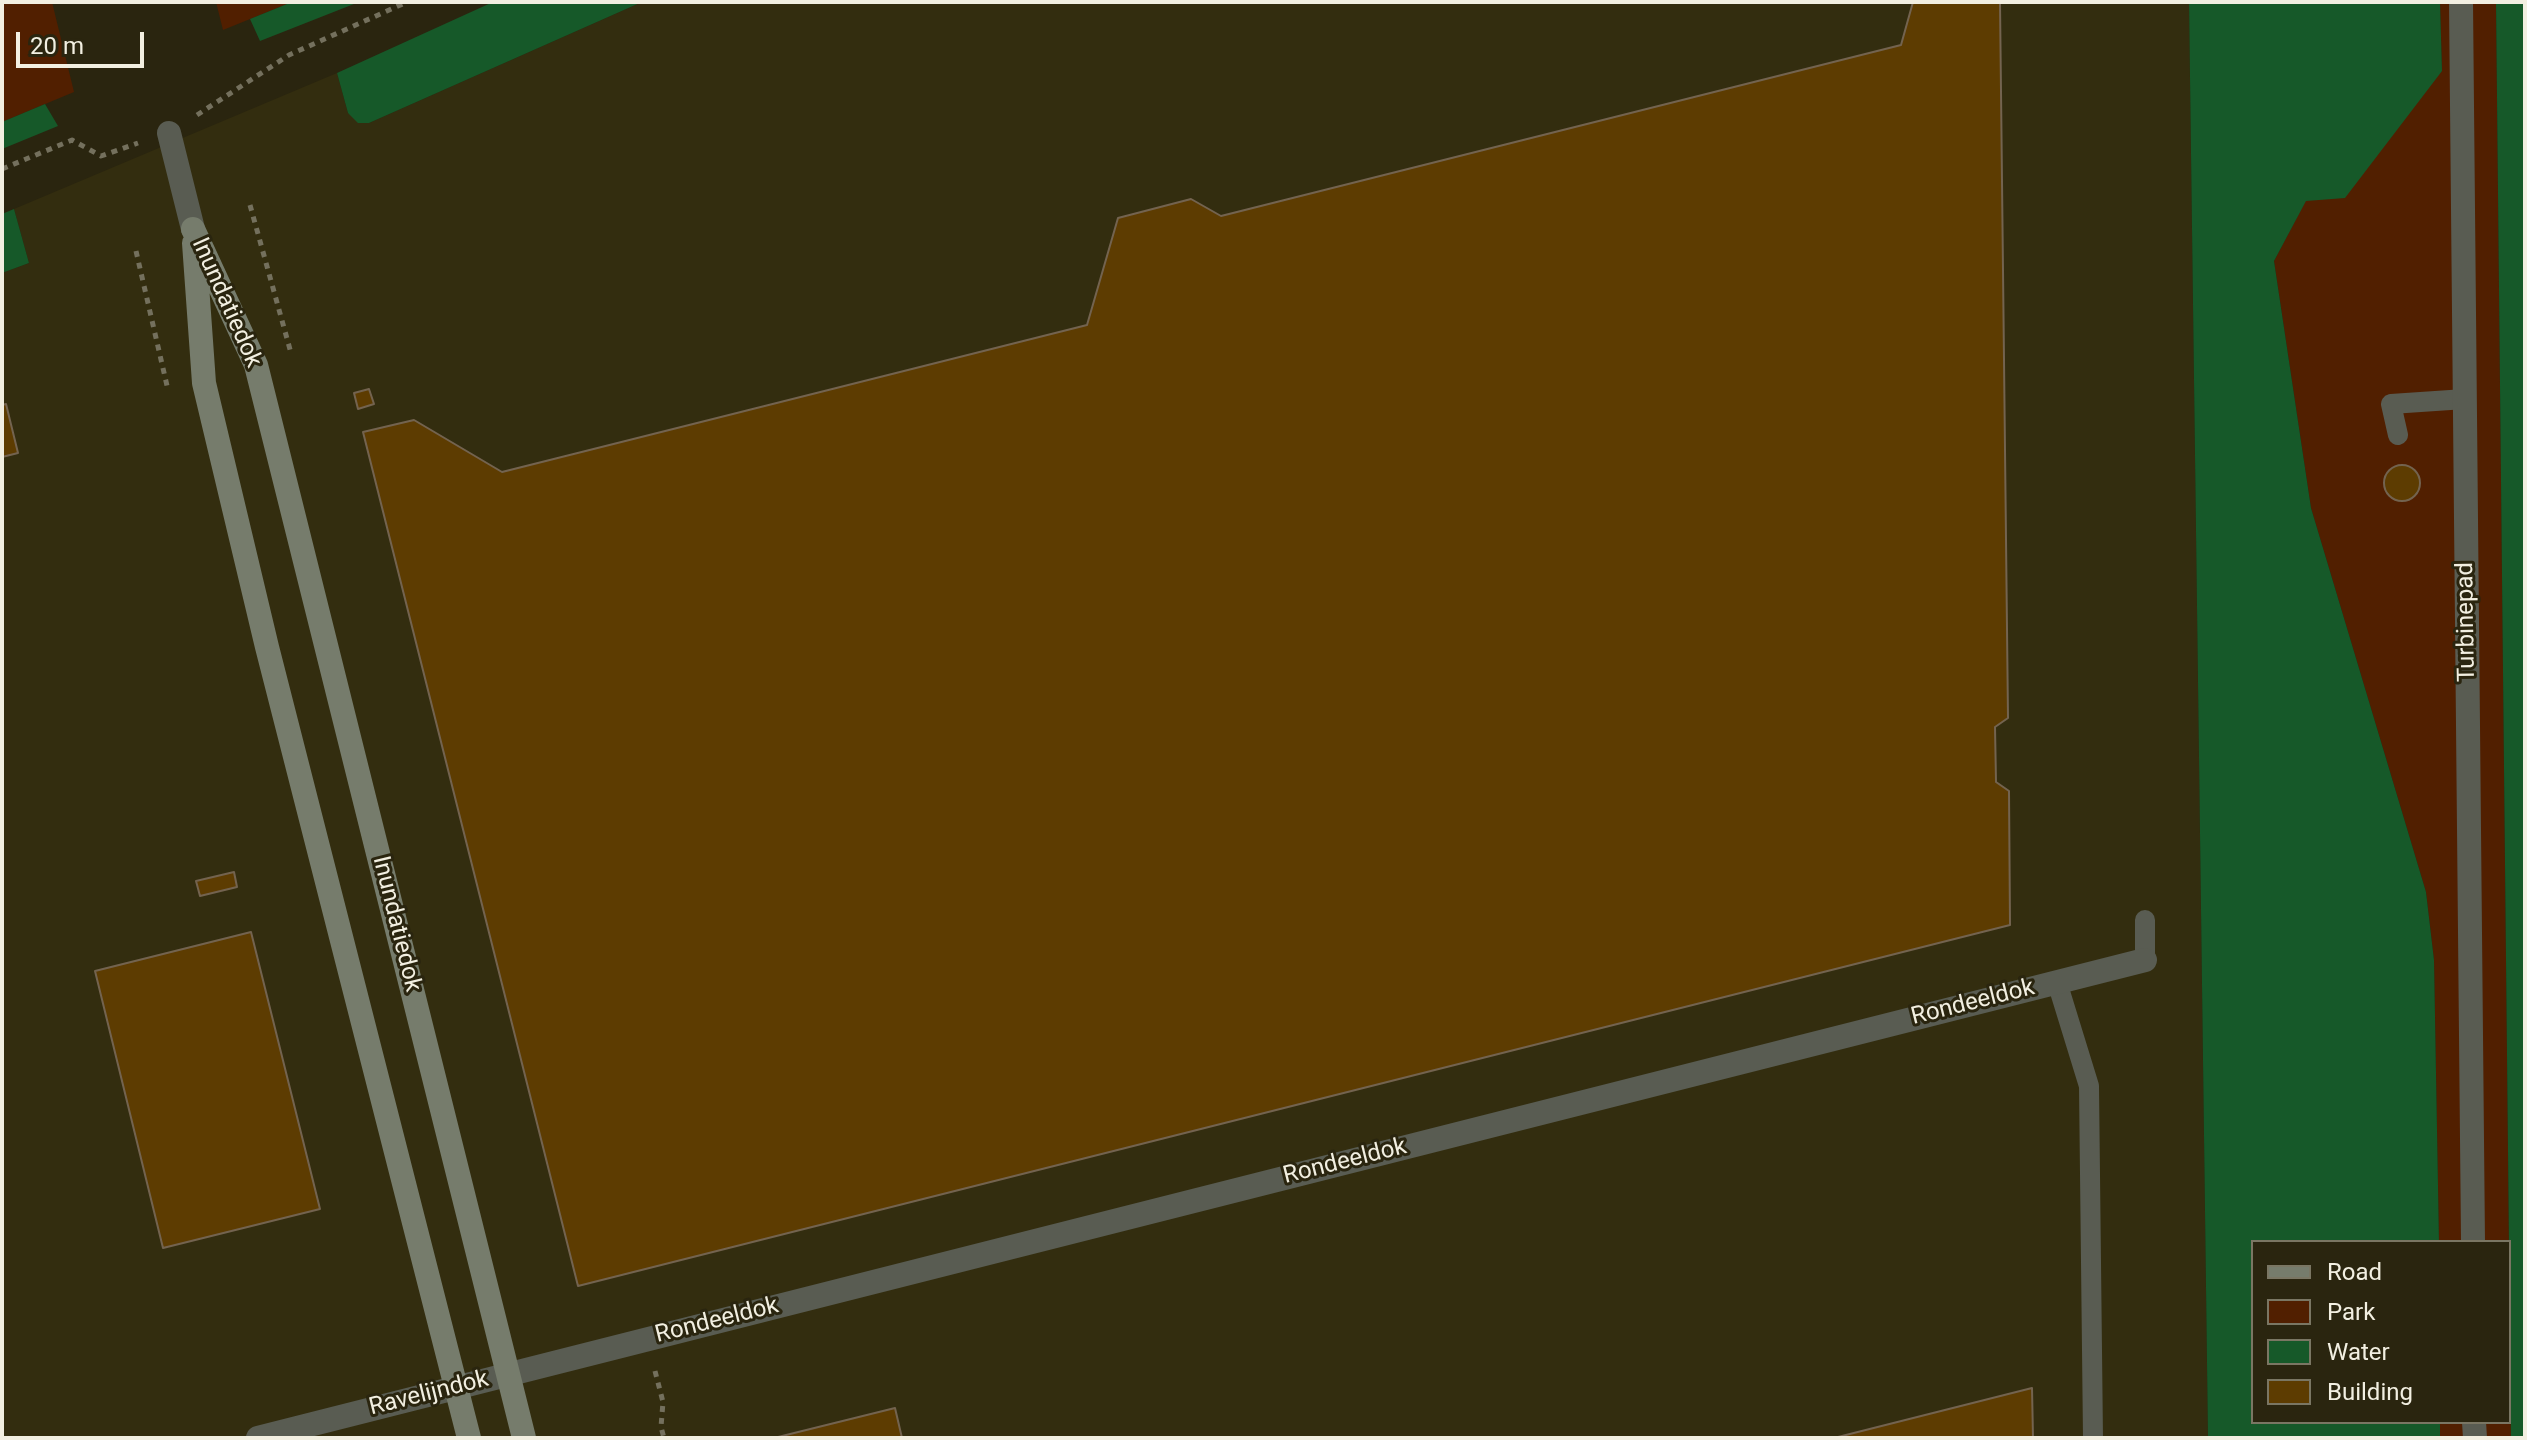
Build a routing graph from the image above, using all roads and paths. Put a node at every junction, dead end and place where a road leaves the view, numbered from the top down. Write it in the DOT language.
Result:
graph roads {
  1 [pos="407,2"];
  2 [pos="2461,2"];
  3 [pos="169,133"];
  4 [pos="2,169"];
  5 [pos="193,229"];
  6 [pos="2465,399"];
  7 [pos="2398,435"];
  8 [pos="2145,920"];
  9 [pos="2145,960"];
  10 [pos="2057,982"];
  11 [pos="2473,1240"];
  12 [pos="646,1339"];
  13 [pos="507,1374"];
  14 [pos="456,1387"];
  15 [pos="258,1438"];
  16 [pos="469,1438"];
  17 [pos="524,1438"];
  18 [pos="664,1438"];
  19 [pos="2093,1438"];
  1 -- 3 [label="path"];
  2 -- 6 [label="street, Turbinepad"];
  3 -- 4 [label="path"];
  3 -- 5 [label="street"];
  5 -- 13 [label="street, Inundatiedok"];
  5 -- 14 [label="street, Inundatiedok"];
  6 -- 7 [label="lane"];
  6 -- 11 [label="street, Turbinepad"];
  8 -- 9 [label="lane, Rondeeldok"];
  9 -- 10 [label="street, Rondeeldok"];
  10 -- 12 [label="street, Rondeeldok"];
  10 -- 19 [label="lane"];
  12 -- 13 [label="street, Rondeeldok"];
  12 -- 18 [label="path"];
  13 -- 14 [label="street, Ravelijndok"];
  13 -- 17 [label="street, Inundatiedok"];
  14 -- 15 [label="street, Ravelijndok"];
  14 -- 16 [label="street, Inundatiedok"];
}
